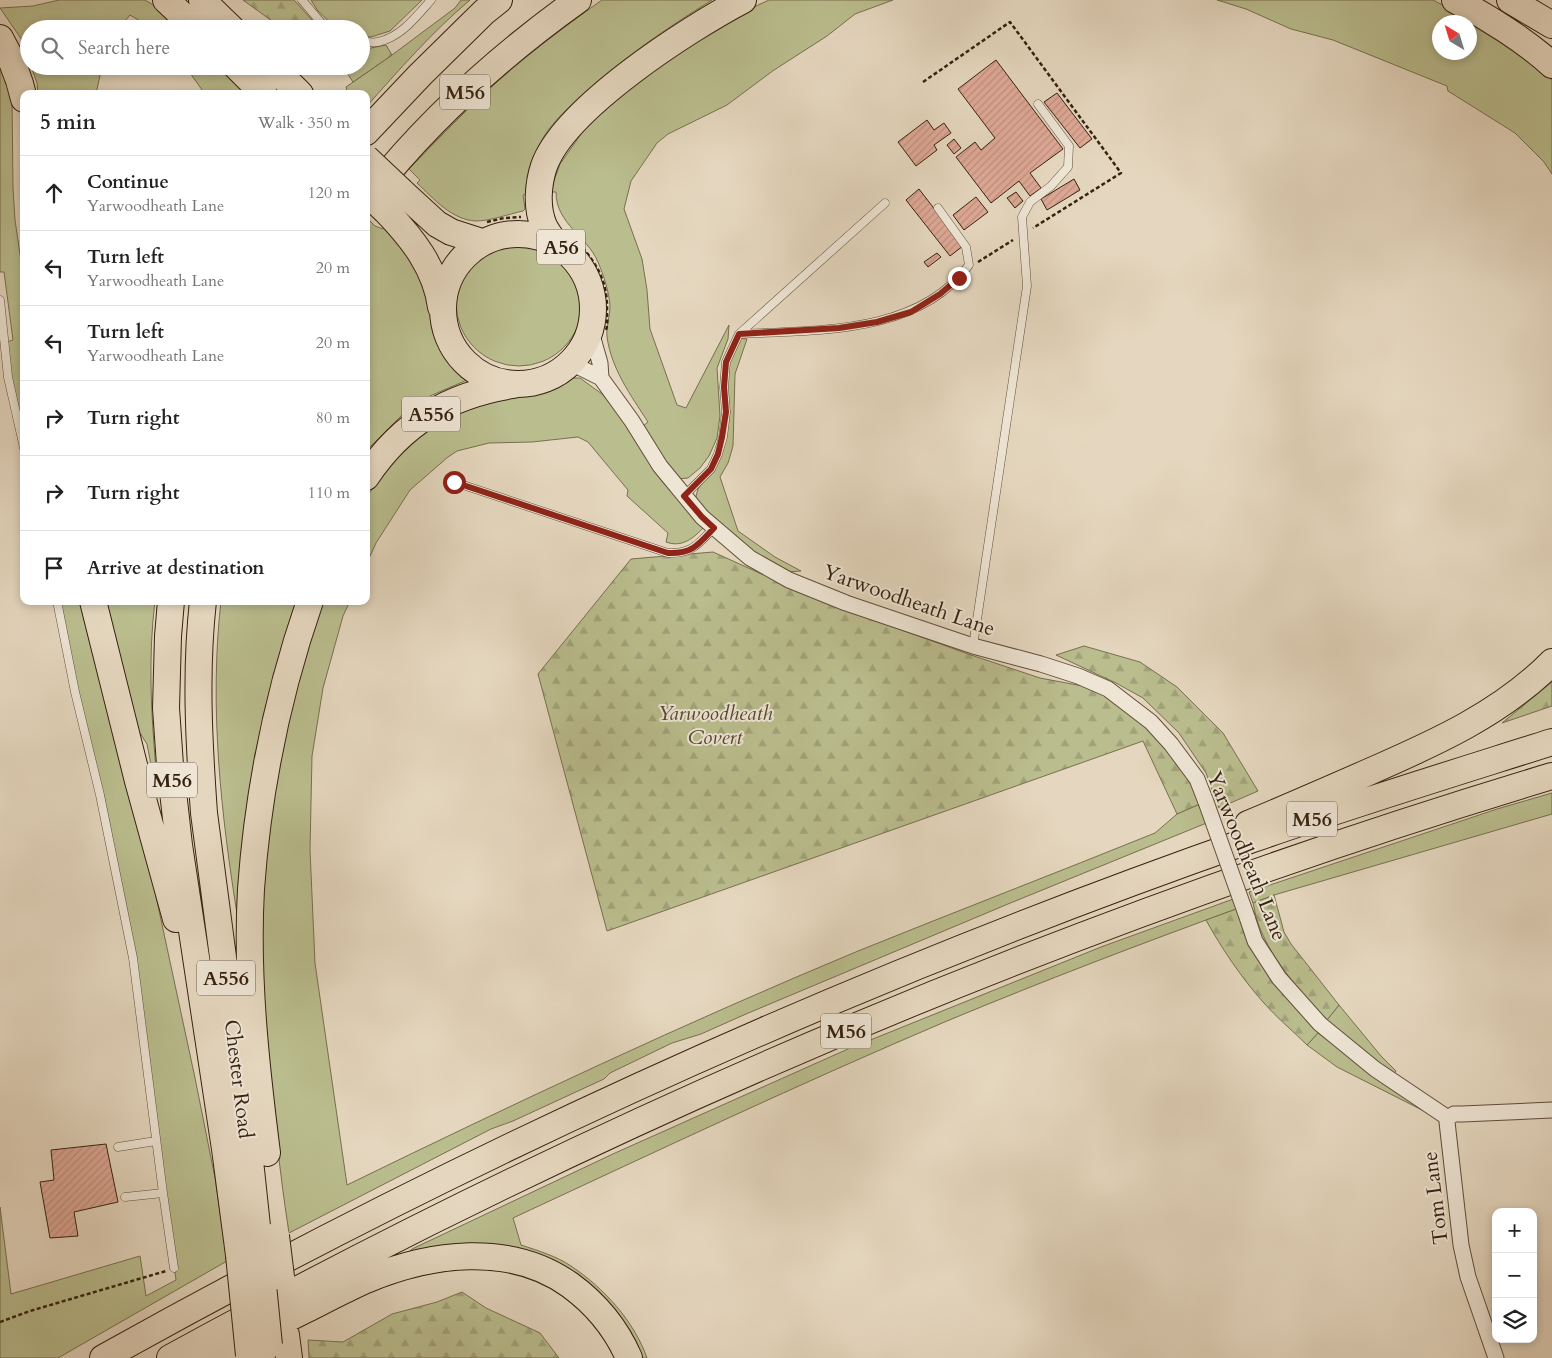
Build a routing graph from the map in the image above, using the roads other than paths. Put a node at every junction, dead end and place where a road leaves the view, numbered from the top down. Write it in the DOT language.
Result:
graph roads {
  1 [pos="166,0"];
  2 [pos="302,0"];
  3 [pos="431,0"];
  4 [pos="500,0"];
  5 [pos="578,0"];
  6 [pos="743,0"];
  7 [pos="1455,0"];
  8 [pos="1510,0"];
  9 [pos="207,1"];
  10 [pos="187,20"];
  11 [pos="224,20"];
  12 [pos="319,20"];
  13 [pos="1552,25"];
  14 [pos="0,38"];
  15 [pos="370,42"];
  16 [pos="1552,65"];
  17 [pos="245,75"];
  18 [pos="281,75"];
  19 [pos="22,90"];
  20 [pos="260,90"];
  21 [pos="296,90"];
  22 [pos="1038,104"];
  23 [pos="370,128"];
  24 [pos="370,167"];
  25 [pos="370,194"];
  26 [pos="384,200"];
  27 [pos="885,203"];
  28 [pos="938,208"];
  29 [pos="481,233"];
  30 [pos="562,238"];
  31 [pos="0,300"];
  32 [pos="442,315"];
  33 [pos="597,332"];
  34 [pos="739,334"];
  35 [pos="566,365"];
  36 [pos="602,378"];
  37 [pos="516,384"];
  38 [pos="20,430"];
  39 [pos="370,472"];
  40 [pos="454,482"];
  41 [pos="684,496"];
  42 [pos="714,528"];
  43 [pos="58,605"];
  44 [pos="94,605"];
  45 [pos="171,605"];
  46 [pos="203,605"];
  47 [pos="309,605"];
  48 [pos="973,646"];
  49 [pos="1552,662"];
  50 [pos="1552,742"];
  51 [pos="1552,776"];
  52 [pos="1075,904"];
  53 [pos="196,958"];
  54 [pos="1552,1110"];
  55 [pos="1448,1118"];
  56 [pos="156,1141"];
  57 [pos="118,1147"];
  58 [pos="162,1193"];
  59 [pos="126,1197"];
  60 [pos="258,1245"];
  61 [pos="174,1268"];
  62 [pos="274,1353"];
  63 [pos="103,1358"];
  64 [pos="170,1358"];
  65 [pos="210,1358"];
  66 [pos="629,1358"];
  67 [pos="1496,1358"];
  1 -- 10 [label="highway"];
  2 -- 12 [label="lane"];
  3 -- 15 [label="lane"];
  4 -- 23 [label="highway, M56"];
  5 -- 26 [label="highway, M56"];
  6 -- 30 [label="highway"];
  7 -- 16 [label="highway"];
  8 -- 13 [label="highway"];
  9 -- 11 [label="highway"];
  14 -- 19 [label="highway"];
  17 -- 20 [label="highway"];
  18 -- 21 [label="highway"];
  22 -- 48 [label="lane"];
  24 -- 26 [label="highway, A56, bridge"];
  25 -- 26 [label="highway, A56, bridge"];
  26 -- 29 [label="highway, A56"];
  26 -- 32 [label="highway, A56"];
  27 -- 34 [label="lane"];
  28 -- 34 [label="lane"];
  29 -- 30 [label="highway, A56"];
  29 -- 32 [label="highway, A56"];
  30 -- 33 [label="highway, A56"];
  31 -- 38 [label="lane"];
  32 -- 37 [label="highway, A56"];
  33 -- 35 [label="highway, A56"];
  33 -- 36 [label="street, Yarwoodheath Lane"];
  34 -- 41 [label="lane"];
  35 -- 36 [label="street"];
  35 -- 37 [label="highway, A56"];
  36 -- 41 [label="street, Yarwoodheath Lane"];
  37 -- 39 [label="highway, A556"];
  40 -- 42 [label="lane"];
  41 -- 42 [label="street, Yarwoodheath Lane"];
  42 -- 48 [label="street, Yarwoodheath Lane"];
  43 -- 56 [label="lane"];
  44 -- 53 [label="highway"];
  45 -- 53 [label="highway, M56"];
  46 -- 60 [label="highway, Chester Road / A556"];
  47 -- 60 [label="highway, A556"];
  48 -- 55 [label="street, Yarwoodheath Lane, bridge"];
  49 -- 52 [label="highway"];
  50 -- 52 [label="highway, M56"];
  51 -- 64 [label="highway, M56"];
  52 -- 63 [label="highway, M56"];
  53 -- 60 [label="highway, Chester Road / A556"];
  54 -- 55 [label="street"];
  55 -- 67 [label="street, Tom Lane"];
  56 -- 57 [label="lane"];
  56 -- 58 [label="lane"];
  58 -- 59 [label="lane"];
  58 -- 61 [label="lane"];
  60 -- 62 [label="highway, A556, bridge"];
  60 -- 62 [label="highway, Chester Road / A556, bridge"];
  65 -- 66 [label="highway"];
}
